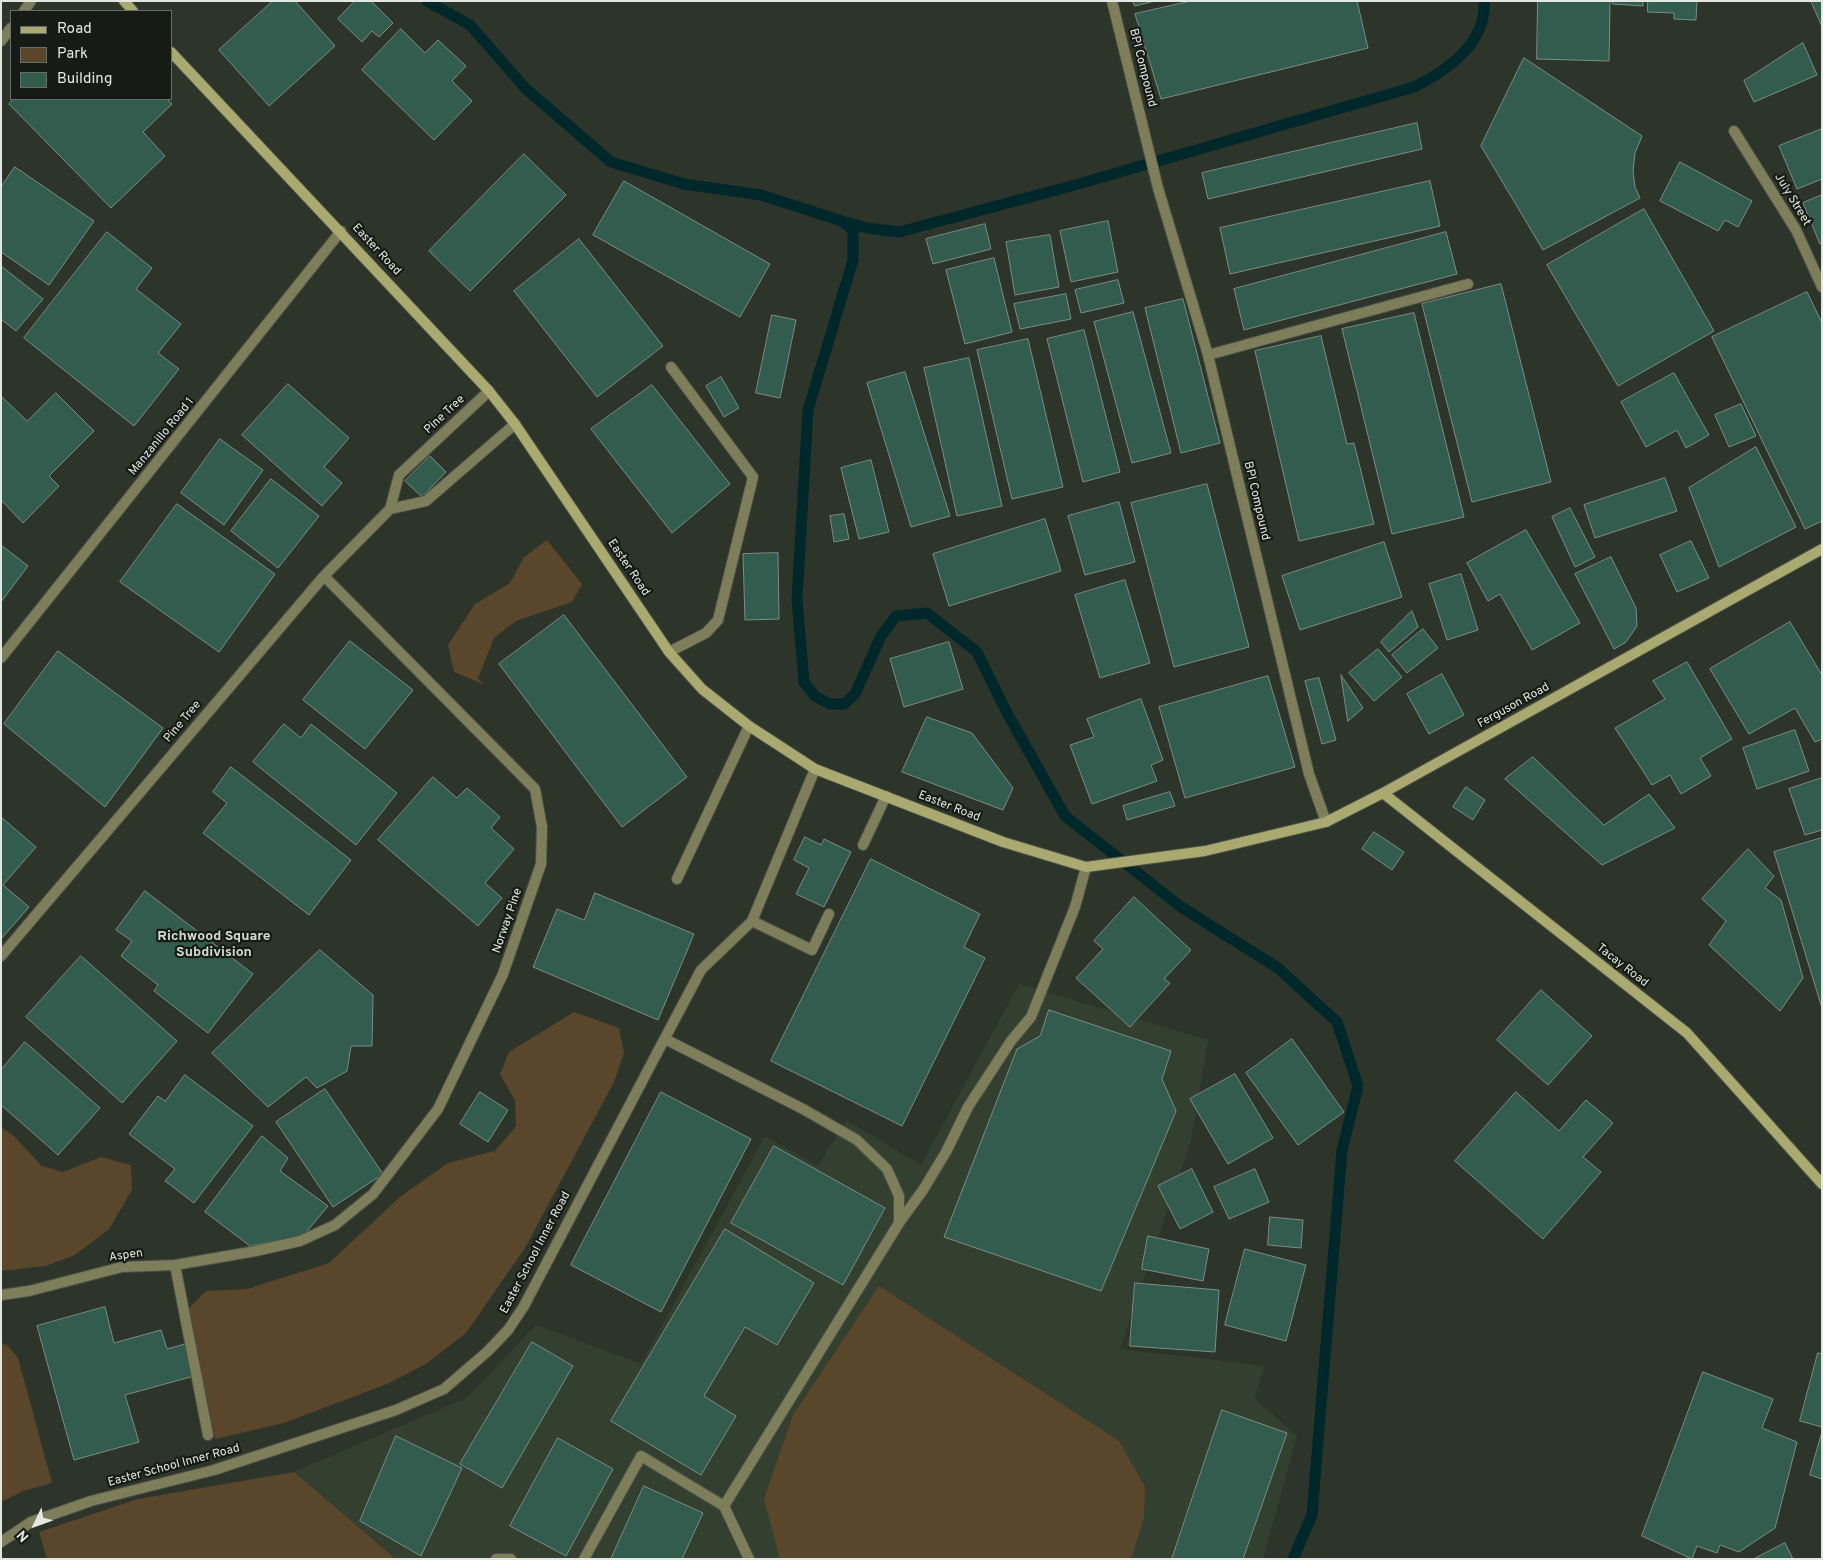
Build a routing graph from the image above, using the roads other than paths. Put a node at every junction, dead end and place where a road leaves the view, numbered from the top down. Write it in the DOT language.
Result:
graph roads {
  1 [pos="1112,1"];
  2 [pos="10,29"];
  3 [pos="1,41"];
  4 [pos="172,53"];
  5 [pos="1734,130"];
  6 [pos="341,231"];
  7 [pos="1468,284"];
  8 [pos="1822,287"];
  9 [pos="1208,355"];
  10 [pos="671,368"];
  11 [pos="489,391"];
  12 [pos="515,424"];
  13 [pos="390,509"];
  14 [pos="1822,548"];
  15 [pos="324,576"];
  16 [pos="669,652"];
  17 [pos="1,658"];
  18 [pos="749,726"];
  19 [pos="815,768"];
  20 [pos="1383,793"];
  21 [pos="886,796"];
  22 [pos="1326,822"];
  23 [pos="863,845"];
  24 [pos="1205,851"];
  25 [pos="1086,867"];
  26 [pos="677,880"];
  27 [pos="829,914"];
  28 [pos="752,921"];
  29 [pos="1,956"];
  30 [pos="665,1039"];
  31 [pos="1822,1184"];
  32 [pos="899,1223"];
  33 [pos="256,1251"];
  34 [pos="176,1266"];
  35 [pos="1,1296"];
  36 [pos="208,1435"];
  37 [pos="724,1506"];
  38 [pos="1,1542"];
  39 [pos="496,1559"];
  40 [pos="511,1559"];
  41 [pos="584,1559"];
  42 [pos="749,1559"];
  1 -- 9 [label="street, BPI Compound"];
  2 -- 3 [label="street"];
  4 -- 6 [label="main road, Easter Road"];
  5 -- 8 [label="street, July Street"];
  6 -- 11 [label="main road, Easter Road"];
  6 -- 17 [label="street, Manzanillo Road 1"];
  7 -- 9 [label="street"];
  9 -- 22 [label="street, BPI Compound"];
  10 -- 16 [label="street"];
  11 -- 12 [label="main road, Easter Road"];
  11 -- 13 [label="street, Pine Tree"];
  12 -- 13 [label="street"];
  12 -- 16 [label="main road, Easter Road"];
  13 -- 15 [label="street, Pine Tree"];
  14 -- 20 [label="main road, Ferguson Road"];
  15 -- 29 [label="street, Pine Tree"];
  15 -- 33 [label="street, Norway Pine"];
  16 -- 18 [label="main road, Easter Road"];
  18 -- 19 [label="main road, Easter Road"];
  18 -- 26 [label="street"];
  19 -- 21 [label="main road, Easter Road"];
  19 -- 28 [label="street"];
  20 -- 22 [label="main road, Ferguson Road"];
  20 -- 31 [label="main road, Tacay Road"];
  21 -- 23 [label="street"];
  21 -- 25 [label="main road, Easter Road"];
  22 -- 24 [label="main road, Ferguson Road"];
  24 -- 25 [label="main road, Easter Road"];
  25 -- 32 [label="street"];
  27 -- 28 [label="street"];
  28 -- 30 [label="street, Easter School Inner Road"];
  30 -- 32 [label="street"];
  30 -- 38 [label="street, Easter School Inner Road"];
  32 -- 37 [label="street"];
  33 -- 34 [label="street, Aspen"];
  34 -- 35 [label="street, Aspen"];
  34 -- 36 [label="street"];
  37 -- 41 [label="street"];
  37 -- 42 [label="street"];
  39 -- 40 [label="street"];
}
